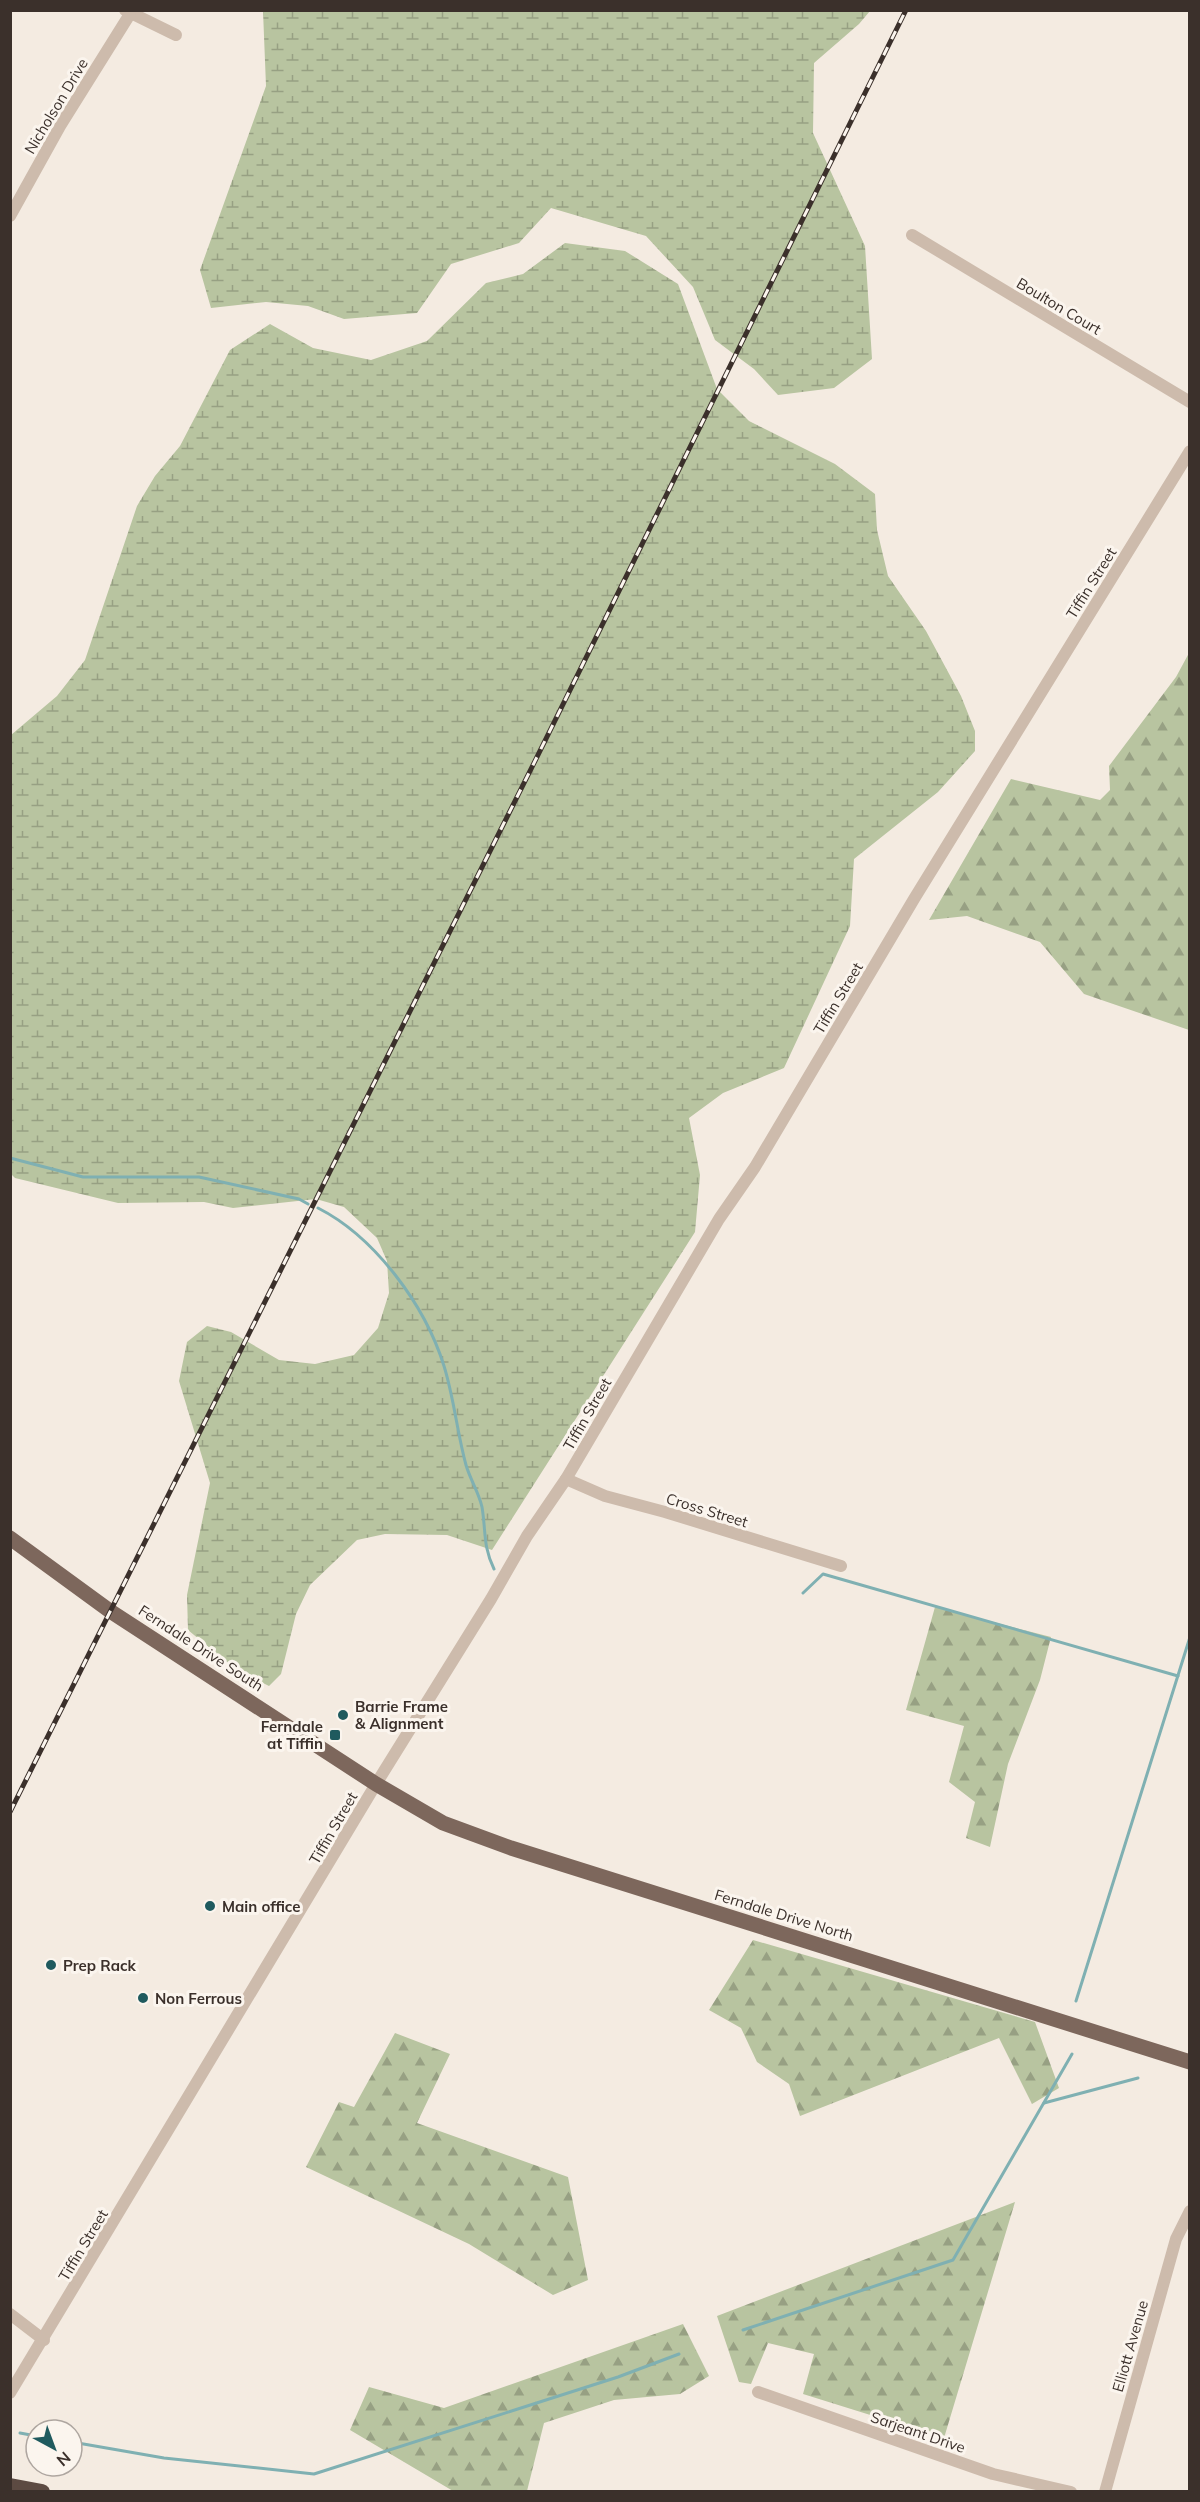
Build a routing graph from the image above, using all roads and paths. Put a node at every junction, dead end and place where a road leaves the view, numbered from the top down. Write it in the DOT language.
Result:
graph roads {
  1 [pos="127,12"];
  2 [pos="176,35"];
  3 [pos="10,216"];
  4 [pos="912,235"];
  5 [pos="1190,402"];
  6 [pos="1190,451"];
  7 [pos="566,1479"];
  8 [pos="10,1538"];
  9 [pos="841,1566"];
  10 [pos="376,1784"];
  11 [pos="1190,2062"];
  12 [pos="1190,2211"];
  13 [pos="10,2314"];
  14 [pos="44,2340"];
  15 [pos="10,2392"];
  16 [pos="758,2392"];
  17 [pos="10,2487"];
  18 [pos="42,2492"];
  19 [pos="1071,2492"];
  20 [pos="1105,2492"];
  1 -- 2 [label="street"];
  1 -- 3 [label="street, Nicholson Drive"];
  4 -- 5 [label="street, Boulton Court"];
  6 -- 7 [label="street, Tiffin Street"];
  7 -- 9 [label="street, Cross Street"];
  7 -- 10 [label="street, Tiffin Street"];
  8 -- 10 [label="main road, Ferndale Drive South"];
  10 -- 11 [label="main road, Ferndale Drive North"];
  10 -- 14 [label="street, Tiffin Street"];
  12 -- 20 [label="street, Elliott Avenue"];
  13 -- 14 [label="street"];
  14 -- 15 [label="street, Tiffin Street"];
  16 -- 19 [label="street, Sarjeant Drive"];
  17 -- 18 [label="highway"];
}
